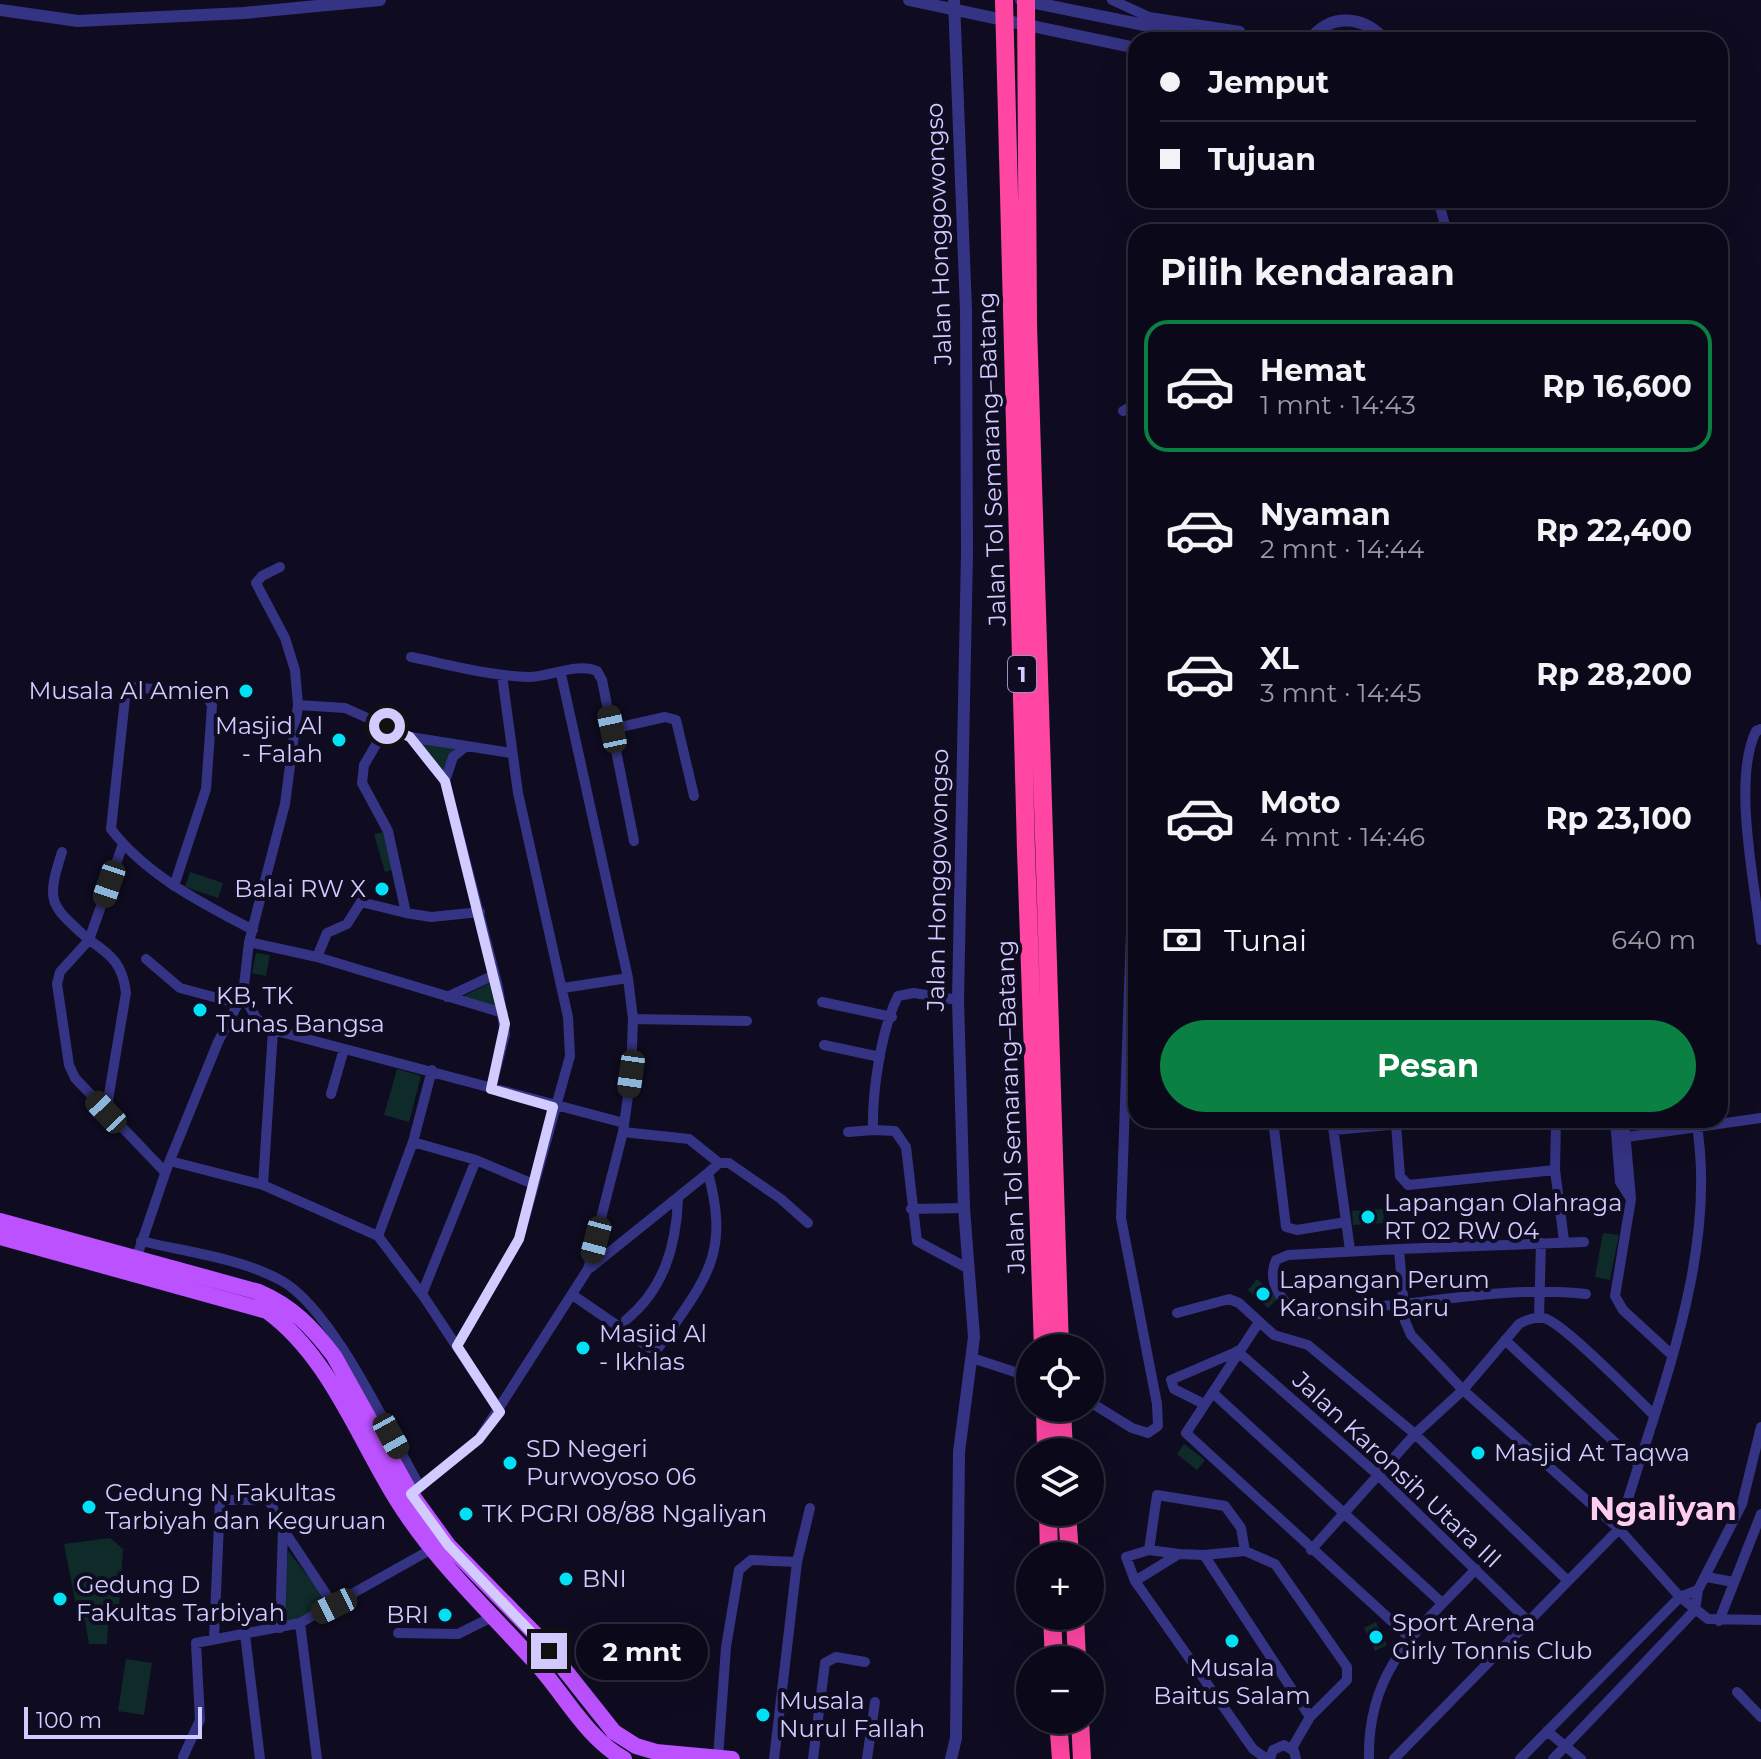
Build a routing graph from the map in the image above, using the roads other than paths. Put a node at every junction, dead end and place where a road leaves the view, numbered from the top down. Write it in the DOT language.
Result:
graph roads {
  1 [pos="380,0"];
  2 [pos="909,0"];
  3 [pos="954,0"];
  4 [pos="1004,0"];
  5 [pos="1019,0"];
  6 [pos="1026,0"];
  7 [pos="1112,0"];
  8 [pos="0,10"];
  9 [pos="1177,32"];
  10 [pos="1240,32"];
  11 [pos="1318,32"];
  12 [pos="1378,32"];
  13 [pos="1128,47"];
  14 [pos="1128,408"];
  15 [pos="1123,411"];
  16 [pos="280,567"];
  17 [pos="411,657"];
  18 [pos="561,674"];
  19 [pos="502,675"];
  20 [pos="298,705"];
  21 [pos="387,726"];
  22 [pos="612,729"];
  23 [pos="1758,730"];
  24 [pos="410,737"];
  25 [pos="465,747"];
  26 [pos="511,753"];
  27 [pos="445,781"];
  28 [pos="694,796"];
  29 [pos="634,841"];
  30 [pos="123,844"];
  31 [pos="62,852"];
  32 [pos="174,886"];
  33 [pos="480,912"];
  34 [pos="406,913"];
  35 [pos="253,930"];
  36 [pos="89,940"];
  37 [pos="1761,940"];
  38 [pos="249,942"];
  39 [pos="317,957"];
  40 [pos="146,959"];
  41 [pos="494,975"];
  42 [pos="628,978"];
  43 [pos="563,988"];
  44 [pos="447,997"];
  45 [pos="240,999"];
  46 [pos="958,1000"];
  47 [pos="822,1002"];
  48 [pos="503,1013"];
  49 [pos="892,1017"];
  50 [pos="633,1019"];
  51 [pos="747,1021"];
  52 [pos="273,1030"];
  53 [pos="824,1045"];
  54 [pos="344,1049"];
  55 [pos="880,1057"];
  56 [pos="432,1070"];
  57 [pos="1128,1082"];
  58 [pos="491,1089"];
  59 [pos="331,1094"];
  60 [pos="553,1107"];
  61 [pos="106,1112"];
  62 [pos="1761,1118"];
  63 [pos="1728,1121"];
  64 [pos="624,1128"];
  65 [pos="1274,1128"];
  66 [pos="1333,1128"];
  67 [pos="1396,1128"];
  68 [pos="1556,1128"];
  69 [pos="1616,1128"];
  70 [pos="1625,1128"];
  71 [pos="1675,1128"];
  72 [pos="1696,1128"];
  73 [pos="873,1130"];
  74 [pos="848,1132"];
  75 [pos="1627,1137"];
  76 [pos="413,1142"];
  77 [pos="476,1160"];
  78 [pos="719,1163"];
  79 [pos="168,1166"];
  80 [pos="1555,1170"];
  81 [pos="708,1173"];
  82 [pos="533,1184"];
  83 [pos="263,1185"];
  84 [pos="1631,1199"];
  85 [pos="678,1200"];
  86 [pos="964,1208"];
  87 [pos="911,1209"];
  88 [pos="0,1221"];
  89 [pos="1346,1222"];
  90 [pos="808,1223"];
  91 [pos="378,1236"];
  92 [pos="0,1237"];
  93 [pos="141,1241"];
  94 [pos="1564,1241"];
  95 [pos="1584,1242"];
  96 [pos="1541,1243"];
  97 [pos="1399,1249"];
  98 [pos="1350,1250"];
  99 [pos="136,1259"];
  100 [pos="588,1269"];
  101 [pos="969,1269"];
  102 [pos="1542,1290"];
  103 [pos="422,1294"];
  104 [pos="1586,1294"];
  105 [pos="574,1296"];
  106 [pos="1403,1306"];
  107 [pos="1177,1313"];
  108 [pos="1539,1318"];
  109 [pos="626,1320"];
  110 [pos="1259,1322"];
  111 [pos="1043,1334"];
  112 [pos="1060,1334"];
  113 [pos="1505,1340"];
  114 [pos="457,1346"];
  115 [pos="1237,1351"];
  116 [pos="1672,1355"];
  117 [pos="972,1358"];
  118 [pos="1016,1372"];
  119 [pos="1463,1390"];
  120 [pos="1213,1393"];
  121 [pos="1204,1404"];
  122 [pos="1104,1411"];
  123 [pos="500,1412"];
  124 [pos="1654,1415"];
  125 [pos="1761,1427"];
  126 [pos="1415,1434"];
  127 [pos="1637,1463"];
  128 [pos="1378,1475"];
  129 [pos="409,1494"];
  130 [pos="810,1508"];
  131 [pos="1344,1510"];
  132 [pos="1761,1514"];
  133 [pos="283,1529"];
  134 [pos="1619,1529"];
  135 [pos="430,1550"];
  136 [pos="1149,1550"];
  137 [pos="1311,1550"];
  138 [pos="1245,1551"];
  139 [pos="1179,1554"];
  140 [pos="1204,1555"];
  141 [pos="797,1562"];
  142 [pos="1476,1569"];
  143 [pos="477,1577"];
  144 [pos="1707,1577"];
  145 [pos="1567,1580"];
  146 [pos="1135,1581"];
  147 [pos="1733,1582"];
  148 [pos="466,1590"];
  149 [pos="1698,1590"];
  150 [pos="1680,1597"];
  151 [pos="1442,1603"];
  152 [pos="334,1606"];
  153 [pos="1695,1610"];
  154 [pos="492,1617"];
  155 [pos="1527,1620"];
  156 [pos="1761,1620"];
  157 [pos="1719,1621"];
  158 [pos="300,1623"];
  159 [pos="280,1628"];
  160 [pos="398,1633"];
  161 [pos="245,1634"];
  162 [pos="1409,1637"];
  163 [pos="214,1639"];
  164 [pos="865,1662"];
  165 [pos="1737,1692"];
  166 [pos="875,1702"];
  167 [pos="1310,1717"];
  168 [pos="1761,1717"];
  169 [pos="1551,1727"];
  170 [pos="1059,1734"];
  171 [pos="1081,1734"];
  172 [pos="1567,1744"];
  173 [pos="1294,1754"];
  174 [pos="664,1756"];
  175 [pos="183,1757"];
  176 [pos="613,1757"];
  177 [pos="718,1758"];
  178 [pos="260,1759"];
  179 [pos="317,1759"];
  180 [pos="732,1759"];
  181 [pos="774,1759"];
  182 [pos="813,1759"];
  183 [pos="867,1759"];
  184 [pos="951,1759"];
  185 [pos="1061,1759"];
  186 [pos="1082,1759"];
  187 [pos="1268,1759"];
  188 [pos="1369,1759"];
  189 [pos="1394,1759"];
  190 [pos="1520,1759"];
  191 [pos="1553,1759"];
  192 [pos="1581,1759"];
  1 -- 8 [label="street"];
  2 -- 13 [label="street"];
  3 -- 46 [label="street, Jalan Honggowongso"];
  4 -- 111 [label="highway, Jalan Tol Semarang–Batang / 1"];
  5 -- 9 [label="street"];
  6 -- 112 [label="highway, Jalan Tol Semarang–Batang / 1"];
  7 -- 10 [label="street"];
  11 -- 12 [label="street"];
  14 -- 15 [label="street"];
  16 -- 20 [label="street"];
  17 -- 19 [label="street"];
  18 -- 19 [label="street"];
  18 -- 22 [label="street"];
  18 -- 42 [label="street"];
  19 -- 26 [label="street"];
  20 -- 21 [label="street"];
  20 -- 35 [label="street"];
  21 -- 24 [label="street"];
  21 -- 34 [label="street"];
  22 -- 28 [label="street"];
  22 -- 29 [label="street"];
  23 -- 37 [label="street"];
  24 -- 25 [label="street"];
  24 -- 27 [label="street"];
  25 -- 26 [label="street"];
  25 -- 27 [label="street"];
  26 -- 43 [label="street"];
  27 -- 33 [label="street"];
  30 -- 32 [label="street"];
  30 -- 32 [label="street"];
  30 -- 36 [label="street"];
  31 -- 36 [label="street"];
  32 -- 35 [label="street"];
  33 -- 34 [label="street"];
  33 -- 41 [label="street"];
  34 -- 39 [label="street"];
  35 -- 38 [label="street"];
  36 -- 61 [label="street"];
  36 -- 61 [label="street"];
  38 -- 39 [label="street"];
  38 -- 45 [label="street"];
  39 -- 44 [label="street"];
  40 -- 45 [label="street"];
  41 -- 44 [label="street"];
  41 -- 48 [label="street"];
  42 -- 43 [label="street"];
  42 -- 50 [label="street"];
  43 -- 60 [label="street"];
  44 -- 48 [label="street"];
  45 -- 52 [label="street"];
  45 -- 79 [label="street"];
  46 -- 49 [label="street"];
  46 -- 86 [label="street, Jalan Honggowongso"];
  47 -- 49 [label="street"];
  48 -- 58 [label="street"];
  49 -- 55 [label="street"];
  50 -- 51 [label="street"];
  50 -- 64 [label="street"];
  52 -- 54 [label="street"];
  52 -- 83 [label="street"];
  53 -- 55 [label="street"];
  54 -- 56 [label="street"];
  54 -- 59 [label="street"];
  55 -- 73 [label="street"];
  56 -- 58 [label="street"];
  56 -- 76 [label="street"];
  57 -- 122 [label="street"];
  58 -- 60 [label="street"];
  60 -- 64 [label="street"];
  60 -- 82 [label="street"];
  61 -- 79 [label="street"];
  62 -- 63 [label="street"];
  64 -- 78 [label="street"];
  64 -- 100 [label="street"];
  65 -- 89 [label="street"];
  66 -- 89 [label="street"];
  67 -- 80 [label="street"];
  68 -- 80 [label="street"];
  69 -- 84 [label="street"];
  70 -- 75 [label="street"];
  71 -- 75 [label="street"];
  72 -- 116 [label="street"];
  73 -- 74 [label="street"];
  73 -- 87 [label="street"];
  75 -- 84 [label="street"];
  76 -- 77 [label="street"];
  76 -- 91 [label="street"];
  77 -- 82 [label="street"];
  77 -- 103 [label="street"];
  78 -- 81 [label="street"];
  78 -- 90 [label="street"];
  79 -- 83 [label="street"];
  79 -- 93 [label="street"];
  80 -- 94 [label="street"];
  81 -- 85 [label="street"];
  81 -- 105 [label="street"];
  82 -- 114 [label="street"];
  83 -- 91 [label="street"];
  84 -- 116 [label="street"];
  85 -- 100 [label="street"];
  85 -- 109 [label="street"];
  86 -- 87 [label="street"];
  86 -- 101 [label="street, Jalan Honggowongso"];
  87 -- 101 [label="street"];
  88 -- 99 [label="main road"];
  89 -- 98 [label="street"];
  91 -- 103 [label="street"];
  92 -- 129 [label="main road"];
  93 -- 99 [label="street"];
  93 -- 129 [label="street"];
  94 -- 95 [label="street"];
  94 -- 96 [label="street"];
  96 -- 97 [label="street"];
  96 -- 102 [label="street"];
  97 -- 98 [label="street"];
  97 -- 106 [label="street"];
  98 -- 106 [label="street"];
  99 -- 129 [label="main road"];
  100 -- 105 [label="street"];
  101 -- 117 [label="street, Jalan Honggowongso"];
  102 -- 104 [label="street"];
  102 -- 106 [label="street"];
  102 -- 108 [label="street"];
  103 -- 114 [label="street"];
  105 -- 123 [label="street"];
  106 -- 119 [label="street"];
  107 -- 110 [label="street"];
  108 -- 113 [label="street"];
  108 -- 124 [label="street"];
  110 -- 115 [label="street"];
  110 -- 126 [label="street"];
  113 -- 119 [label="street"];
  113 -- 127 [label="street"];
  114 -- 123 [label="street"];
  115 -- 120 [label="street"];
  115 -- 121 [label="street"];
  115 -- 128 [label="street, Jalan Karonsih Utara III"];
  116 -- 124 [label="street"];
  117 -- 118 [label="street"];
  117 -- 184 [label="street, Jalan Honggowongso"];
  119 -- 126 [label="street"];
  119 -- 134 [label="street"];
  120 -- 121 [label="street"];
  120 -- 131 [label="street"];
  121 -- 137 [label="street"];
  123 -- 129 [label="street"];
  124 -- 127 [label="street"];
  125 -- 144 [label="street"];
  126 -- 128 [label="street"];
  126 -- 145 [label="street"];
  127 -- 134 [label="street"];
  128 -- 131 [label="street"];
  128 -- 142 [label="street, Jalan Karonsih Utara III"];
  129 -- 135 [label="main road"];
  129 -- 143 [label="main road"];
  130 -- 141 [label="street"];
  131 -- 137 [label="street"];
  131 -- 151 [label="street"];
  132 -- 147 [label="street"];
  133 -- 152 [label="street"];
  133 -- 159 [label="street"];
  133 -- 163 [label="street"];
  134 -- 145 [label="street"];
  134 -- 150 [label="street"];
  135 -- 148 [label="main road"];
  135 -- 152 [label="street"];
  136 -- 138 [label="street"];
  136 -- 139 [label="street"];
  136 -- 146 [label="street"];
  137 -- 162 [label="street"];
  138 -- 140 [label="street"];
  138 -- 167 [label="street"];
  139 -- 140 [label="street"];
  139 -- 146 [label="street"];
  140 -- 167 [label="street"];
  141 -- 177 [label="street"];
  141 -- 181 [label="street"];
  142 -- 151 [label="street"];
  142 -- 155 [label="street, Jalan Karonsih Utara III"];
  143 -- 148 [label="main road"];
  143 -- 174 [label="main road"];
  144 -- 147 [label="street"];
  144 -- 149 [label="street"];
  145 -- 155 [label="street"];
  146 -- 187 [label="street"];
  147 -- 157 [label="street"];
  148 -- 154 [label="main road"];
  149 -- 150 [label="street"];
  149 -- 153 [label="street"];
  150 -- 153 [label="street"];
  150 -- 169 [label="street"];
  151 -- 162 [label="street"];
  152 -- 158 [label="street"];
  153 -- 157 [label="street"];
  153 -- 172 [label="street"];
  154 -- 160 [label="street"];
  154 -- 176 [label="main road"];
  155 -- 189 [label="street"];
  156 -- 157 [label="street"];
  158 -- 159 [label="street"];
  158 -- 179 [label="street"];
  159 -- 161 [label="street"];
  161 -- 163 [label="street"];
  161 -- 178 [label="street"];
  162 -- 188 [label="street"];
  163 -- 175 [label="street"];
  164 -- 182 [label="street"];
  165 -- 168 [label="street"];
  166 -- 183 [label="street"];
  167 -- 173 [label="street"];
  169 -- 172 [label="street"];
  169 -- 190 [label="street"];
  170 -- 185 [label="highway"];
  171 -- 186 [label="highway"];
  172 -- 191 [label="street"];
  172 -- 192 [label="street"];
  173 -- 187 [label="street"];
  174 -- 177 [label="main road"];
  177 -- 180 [label="main road"];
}
